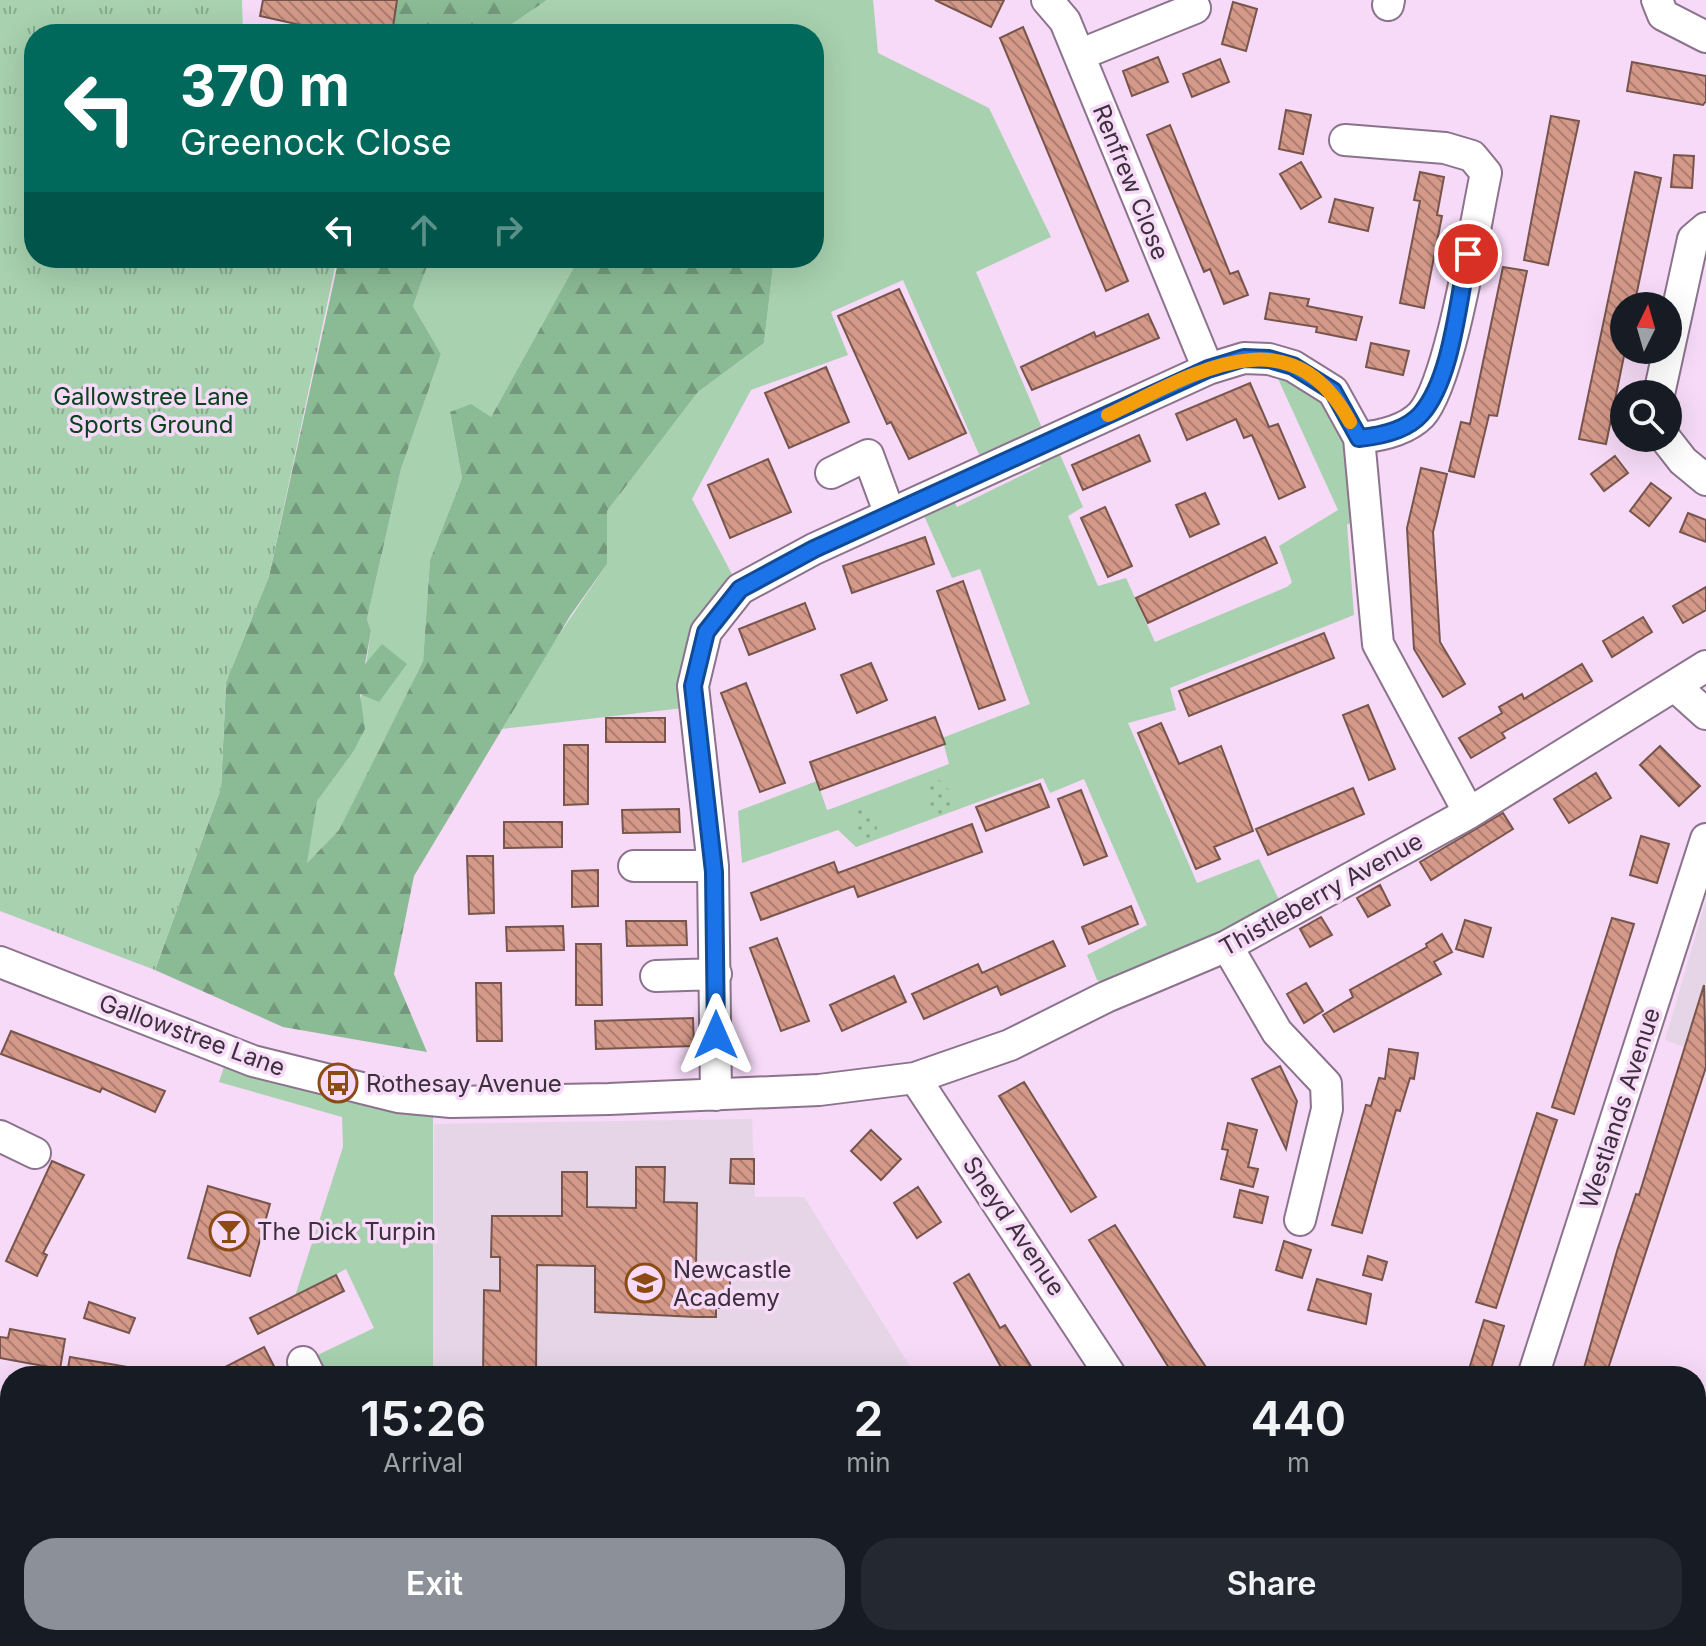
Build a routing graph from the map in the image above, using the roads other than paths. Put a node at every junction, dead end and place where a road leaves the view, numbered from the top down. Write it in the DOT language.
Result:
graph roads {
  1 [pos="1047,0"];
  2 [pos="1657,0"];
  3 [pos="1195,8"];
  4 [pos="1706,37"];
  5 [pos="1079,55"];
  6 [pos="1345,140"];
  7 [pos="1706,228"];
  8 [pos="1208,369"];
  9 [pos="1662,380"];
  10 [pos="1359,438"];
  11 [pos="1676,452"];
  12 [pos="831,473"];
  13 [pos="1706,480"];
  14 [pos="889,512"];
  15 [pos="1706,666"];
  16 [pos="1676,687"];
  17 [pos="1706,714"];
  18 [pos="1469,813"];
  19 [pos="1706,839"];
  20 [pos="634,866"];
  21 [pos="713,866"];
  22 [pos="1227,946"];
  23 [pos="0,962"];
  24 [pos="716,974"];
  25 [pos="656,976"];
  26 [pos="915,1078"];
  27 [pos="716,1095"];
  28 [pos="2,1141"];
  29 [pos="35,1153"];
  30 [pos="1300,1220"];
  31 [pos="1104,1366"];
  32 [pos="1536,1366"];
  1 -- 5 [label="street, Renfrew Close"];
  2 -- 4 [label="street"];
  3 -- 5 [label="street"];
  5 -- 8 [label="street, Renfrew Close"];
  6 -- 10 [label="street"];
  7 -- 9 [label="street"];
  8 -- 10 [label="street"];
  8 -- 14 [label="street"];
  10 -- 18 [label="street"];
  11 -- 13 [label="street"];
  12 -- 14 [label="street"];
  14 -- 21 [label="street"];
  15 -- 16 [label="street, Thistleberry Avenue"];
  16 -- 17 [label="street"];
  16 -- 18 [label="street, Thistleberry Avenue"];
  18 -- 22 [label="street, Thistleberry Avenue"];
  19 -- 32 [label="street, Westlands Avenue"];
  20 -- 21 [label="street"];
  21 -- 24 [label="street"];
  22 -- 26 [label="street, Thistleberry Avenue"];
  22 -- 30 [label="street"];
  23 -- 27 [label="street, Gallowstree Lane"];
  24 -- 25 [label="street"];
  24 -- 27 [label="street"];
  26 -- 27 [label="street, Gallowstree Lane"];
  26 -- 31 [label="street, Sneyd Avenue"];
  28 -- 29 [label="street"];
}
